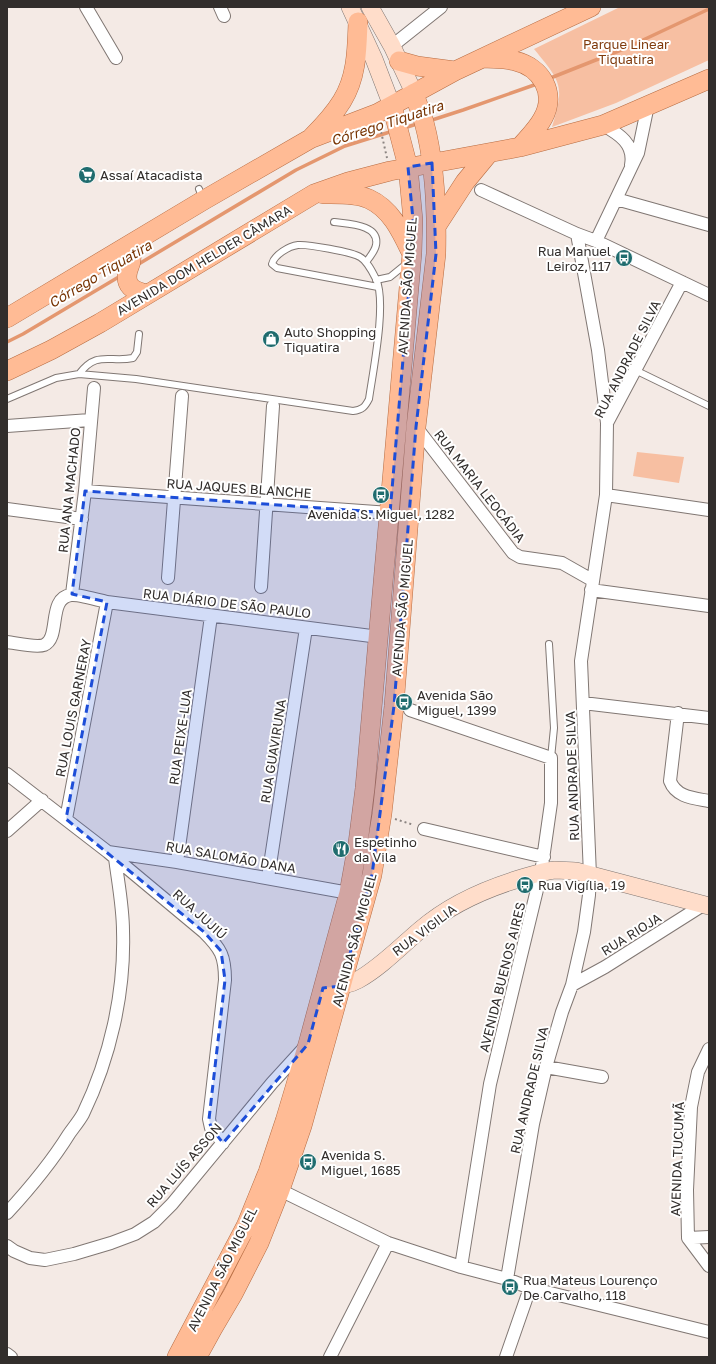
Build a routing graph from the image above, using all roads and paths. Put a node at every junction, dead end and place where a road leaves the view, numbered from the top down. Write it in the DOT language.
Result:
graph roads {
  1 [pos="86,7"];
  2 [pos="370,7"];
  3 [pos="441,7"];
  4 [pos="590,7"];
  5 [pos="354,14"];
  6 [pos="396,54"];
  7 [pos="116,58"];
  8 [pos="482,58"];
  9 [pos="455,71"];
  10 [pos="709,79"];
  11 [pos="414,93"];
  12 [pos="648,105"];
  13 [pos="603,125"];
  14 [pos="390,127"];
  15 [pos="310,140"];
  16 [pos="520,147"];
  17 [pos="489,153"];
  18 [pos="388,162"];
  19 [pos="432,163"];
  20 [pos="408,167"];
  21 [pos="629,171"];
  22 [pos="481,190"];
  23 [pos="314,194"];
  24 [pos="616,199"];
  25 [pos="334,222"];
  26 [pos="437,225"];
  27 [pos="709,225"];
  28 [pos="577,234"];
  29 [pos="596,241"];
  30 [pos="131,244"];
  31 [pos="411,257"];
  32 [pos="366,262"];
  33 [pos="376,280"];
  34 [pos="682,282"];
  35 [pos="378,287"];
  36 [pos="147,294"];
  37 [pos="709,296"];
  38 [pos="7,318"];
  39 [pos="139,334"];
  40 [pos="635,370"];
  41 [pos="7,371"];
  42 [pos="79,374"];
  43 [pos="94,388"];
  44 [pos="182,396"];
  45 [pos="8,398"];
  46 [pos="273,406"];
  47 [pos="709,406"];
  48 [pos="90,420"];
  49 [pos="607,423"];
  50 [pos="7,426"];
  51 [pos="416,427"];
  52 [pos="85,491"];
  53 [pos="606,495"];
  54 [pos="174,497"];
  55 [pos="266,504"];
  56 [pos="7,508"];
  57 [pos="709,510"];
  58 [pos="390,513"];
  59 [pos="82,519"];
  60 [pos="168,578"];
  61 [pos="589,582"];
  62 [pos="261,587"];
  63 [pos="72,594"];
  64 [pos="107,602"];
  65 [pos="709,606"];
  66 [pos="211,616"];
  67 [pos="306,628"];
  68 [pos="379,637"];
  69 [pos="7,642"];
  70 [pos="549,644"];
  71 [pos="583,703"];
  72 [pos="410,710"];
  73 [pos="678,713"];
  74 [pos="709,718"];
  75 [pos="551,758"];
  76 [pos="7,774"];
  77 [pos="42,800"];
  78 [pos="709,801"];
  79 [pos="382,814"];
  80 [pos="66,819"];
  81 [pos="424,830"];
  82 [pos="7,831"];
  83 [pos="111,855"];
  84 [pos="177,862"];
  85 [pos="547,867"];
  86 [pos="583,873"];
  87 [pos="268,878"];
  88 [pos="349,893"];
  89 [pos="706,906"];
  90 [pos="572,985"];
  91 [pos="332,987"];
  92 [pos="308,1044"];
  93 [pos="709,1049"];
  94 [pos="546,1067"];
  95 [pos="602,1077"];
  96 [pos="223,1142"];
  97 [pos="280,1190"];
  98 [pos="7,1213"];
  99 [pos="709,1237"];
  100 [pos="688,1238"];
  101 [pos="388,1243"];
  102 [pos="7,1246"];
  103 [pos="709,1266"];
  104 [pos="461,1267"];
  105 [pos="507,1279"];
  106 [pos="530,1288"];
  107 [pos="709,1332"];
  108 [pos="7,1354"];
  109 [pos="508,1356"];
  110 [pos="11,1357"];
  111 [pos="177,1357"];
  112 [pos="197,1357"];
  113 [pos="330,1357"];
  1 -- 7 [label="street"];
  2 -- 6 [label="street, AVENIDA SÃO MIGUEL"];
  3 -- 6 [label="street"];
  4 -- 8 [label="main road"];
  5 -- 14 [label="street, AVENIDA SÃO MIGUEL"];
  5 -- 15 [label="main road"];
  6 -- 9 [label="main road"];
  6 -- 11 [label="street, AVENIDA SÃO MIGUEL"];
  8 -- 9 [label="main road"];
  8 -- 16 [label="main road"];
  9 -- 11 [label="main road"];
  10 -- 12 [label="main road"];
  11 -- 14 [label="main road"];
  11 -- 19 [label="main road, AVENIDA SÃO MIGUEL"];
  12 -- 13 [label="main road"];
  12 -- 21 [label="street"];
  13 -- 16 [label="main road"];
  13 -- 21 [label="street"];
  14 -- 15 [label="main road"];
  14 -- 18 [label="path"];
  14 -- 20 [label="main road, AVENIDA SÃO MIGUEL"];
  15 -- 30 [label="main road"];
  16 -- 17 [label="main road"];
  17 -- 19 [label="main road"];
  17 -- 26 [label="main road"];
  19 -- 20 [label="main road, AVENIDA DOM HELDER CÂMARA"];
  19 -- 26 [label="main road, AVENIDA SÃO MIGUEL"];
  20 -- 23 [label="main road, AVENIDA DOM HELDER CÂMARA"];
  20 -- 31 [label="main road, AVENIDA SÃO MIGUEL"];
  21 -- 24 [label="street"];
  22 -- 28 [label="street"];
  23 -- 31 [label="main road"];
  23 -- 36 [label="main road, AVENIDA DOM HELDER CÂMARA"];
  24 -- 27 [label="street"];
  24 -- 29 [label="street"];
  25 -- 32 [label="lane"];
  26 -- 51 [label="main road, AVENIDA SÃO MIGUEL"];
  28 -- 29 [label="street"];
  28 -- 49 [label="street"];
  29 -- 34 [label="street"];
  30 -- 36 [label="main road"];
  30 -- 38 [label="main road"];
  31 -- 33 [label="lane"];
  31 -- 58 [label="main road, AVENIDA SÃO MIGUEL"];
  32 -- 33 [label="lane"];
  32 -- 35 [label="lane"];
  33 -- 35 [label="lane"];
  34 -- 37 [label="street"];
  34 -- 40 [label="street, RUA ANDRADE SILVA"];
  35 -- 42 [label="lane"];
  36 -- 41 [label="main road, AVENIDA DOM HELDER CÂMARA"];
  39 -- 42 [label="lane"];
  40 -- 47 [label="lane"];
  40 -- 49 [label="street, RUA ANDRADE SILVA"];
  42 -- 45 [label="lane"];
  43 -- 48 [label="street, RUA ANA MACHADO"];
  44 -- 54 [label="street"];
  46 -- 55 [label="street"];
  48 -- 50 [label="street"];
  48 -- 52 [label="street, RUA ANA MACHADO"];
  49 -- 53 [label="street, RUA ANDRADE SILVA"];
  51 -- 61 [label="street, RUA MARIA LEOCÁDIA"];
  51 -- 79 [label="main road, AVENIDA SÃO MIGUEL"];
  52 -- 54 [label="street, RUA JAQUES BLANCHE"];
  52 -- 59 [label="street, RUA ANA MACHADO"];
  53 -- 57 [label="street"];
  53 -- 61 [label="street, RUA ANDRADE SILVA"];
  54 -- 55 [label="street, RUA JAQUES BLANCHE"];
  54 -- 60 [label="street"];
  55 -- 58 [label="street, RUA JAQUES BLANCHE"];
  55 -- 62 [label="street"];
  56 -- 59 [label="street"];
  58 -- 68 [label="main road, AVENIDA SÃO MIGUEL"];
  59 -- 63 [label="street, RUA ANA MACHADO"];
  61 -- 65 [label="street"];
  61 -- 71 [label="street, RUA ANDRADE SILVA"];
  63 -- 64 [label="street, RUA DIÁRIO DE SÃO PAULO"];
  63 -- 69 [label="street"];
  64 -- 66 [label="street, RUA DIÁRIO DE SÃO PAULO"];
  64 -- 80 [label="street, RUA LOUIS GARNERAY"];
  66 -- 67 [label="street, RUA DIÁRIO DE SÃO PAULO"];
  66 -- 84 [label="street, RUA PEIXE-LUA"];
  67 -- 68 [label="street, RUA DIÁRIO DE SÃO PAULO"];
  67 -- 87 [label="street, RUA GUAVIRUNA"];
  68 -- 88 [label="main road, AVENIDA SÃO MIGUEL"];
  70 -- 75 [label="lane, AVENIDA BUENOS AIRES"];
  71 -- 73 [label="street"];
  71 -- 86 [label="street, RUA ANDRADE SILVA"];
  72 -- 75 [label="street"];
  73 -- 74 [label="street"];
  73 -- 78 [label="street"];
  75 -- 85 [label="street, AVENIDA BUENOS AIRES"];
  76 -- 77 [label="street, RUA JUJIÚ"];
  77 -- 80 [label="street, RUA JUJIÚ"];
  77 -- 82 [label="street"];
  79 -- 81 [label="path"];
  79 -- 91 [label="main road, AVENIDA SÃO MIGUEL"];
  80 -- 83 [label="street, RUA JUJIÚ"];
  81 -- 85 [label="street"];
  83 -- 84 [label="street, RUA SALOMÃO DANA"];
  83 -- 96 [label="street, RUA JUJIÚ"];
  83 -- 98 [label="street"];
  84 -- 87 [label="street, RUA SALOMÃO DANA"];
  85 -- 86 [label="street, RUA VIGILIA"];
  85 -- 91 [label="street, RUA VIGILIA"];
  85 -- 104 [label="street, AVENIDA BUENOS AIRES"];
  86 -- 89 [label="street, RUA VIGILIA"];
  86 -- 90 [label="street, RUA ANDRADE SILVA"];
  87 -- 88 [label="street, RUA SALOMÃO DANA"];
  88 -- 91 [label="main road, AVENIDA SÃO MIGUEL"];
  89 -- 90 [label="street, RUA RIOJA"];
  90 -- 94 [label="street, RUA ANDRADE SILVA"];
  91 -- 92 [label="main road, AVENIDA SÃO MIGUEL"];
  91 -- 97 [label="main road, AVENIDA SÃO MIGUEL"];
  92 -- 96 [label="street, RUA LUÍS ASSON"];
  92 -- 111 [label="main road, AVENIDA SÃO MIGUEL"];
  93 -- 100 [label="street, AVENIDA TUCUMÃ"];
  94 -- 95 [label="street"];
  94 -- 105 [label="street, RUA ANDRADE SILVA"];
  96 -- 102 [label="street, RUA LUÍS ASSON"];
  97 -- 101 [label="street"];
  97 -- 112 [label="main road, AVENIDA SÃO MIGUEL"];
  99 -- 100 [label="street"];
  100 -- 103 [label="street"];
  101 -- 104 [label="street"];
  101 -- 113 [label="street"];
  104 -- 105 [label="street"];
  105 -- 106 [label="street"];
  106 -- 107 [label="street"];
  106 -- 109 [label="street"];
  108 -- 110 [label="street"];
}
